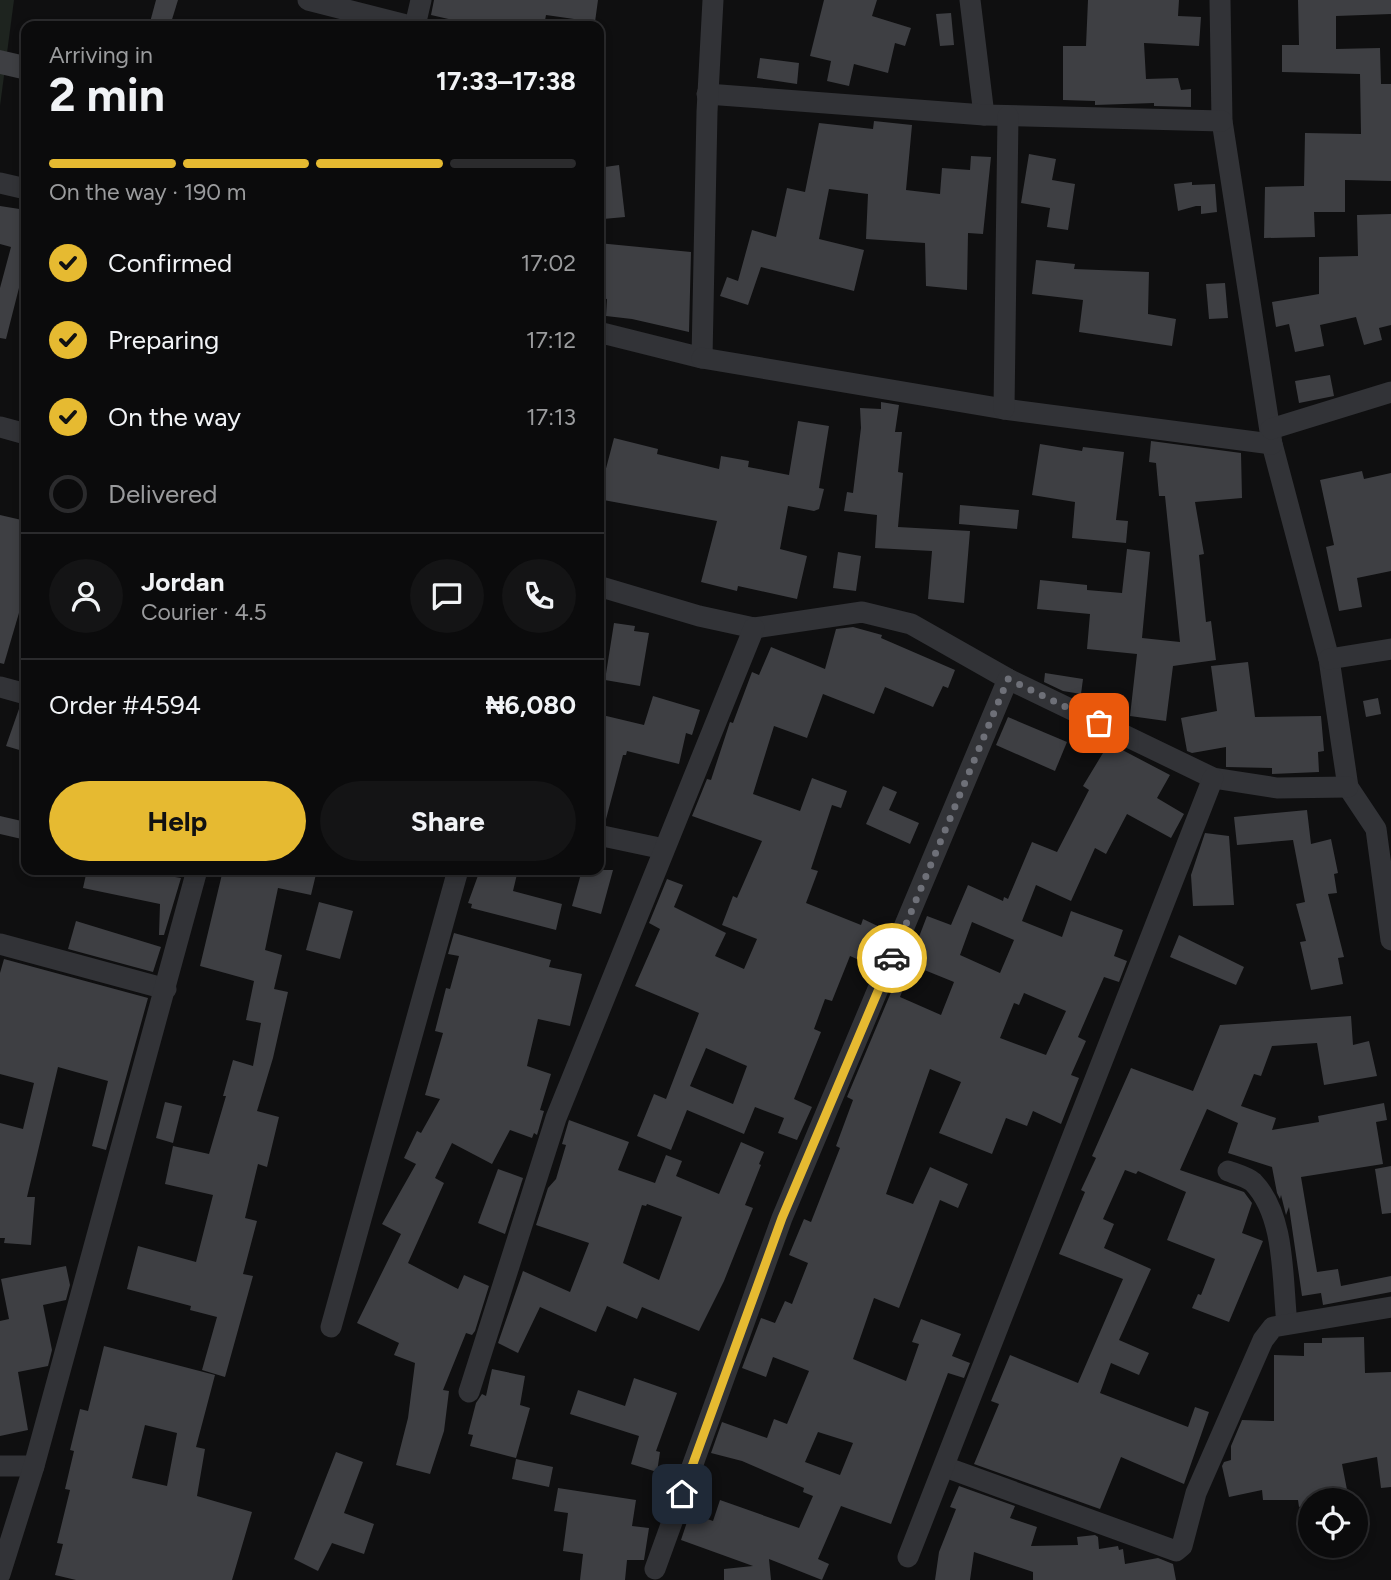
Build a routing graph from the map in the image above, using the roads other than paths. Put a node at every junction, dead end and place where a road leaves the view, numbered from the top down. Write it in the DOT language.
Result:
graph roads {
  1 [pos="308,0"];
  2 [pos="421,0"];
  3 [pos="713,0"];
  4 [pos="970,0"];
  5 [pos="1220,0"];
  6 [pos="393,21"];
  7 [pos="415,21"];
  8 [pos="708,94"];
  9 [pos="984,115"];
  10 [pos="1008,116"];
  11 [pos="1222,121"];
  12 [pos="0,183"];
  13 [pos="21,188"];
  14 [pos="604,334"];
  15 [pos="702,358"];
  16 [pos="1391,392"];
  17 [pos="1004,409"];
  18 [pos="0,427"];
  19 [pos="21,433"];
  20 [pos="1271,437"];
  21 [pos="604,588"];
  22 [pos="754,628"];
  23 [pos="1391,649"];
  24 [pos="1329,659"];
  25 [pos="1008,679"];
  26 [pos="0,687"];
  27 [pos="21,693"];
  28 [pos="1213,778"];
  29 [pos="1348,787"];
  30 [pos="1384,827"];
  31 [pos="604,836"];
  32 [pos="664,849"];
  33 [pos="196,875"];
  34 [pos="457,875"];
  35 [pos="1391,940"];
  36 [pos="0,944"];
  37 [pos="166,989"];
  38 [pos="1228,1171"];
  39 [pos="1391,1307"];
  40 [pos="1287,1324"];
  41 [pos="331,1327"];
  42 [pos="469,1392"];
  43 [pos="0,1466"];
  44 [pos="34,1466"];
  45 [pos="945,1467"];
  46 [pos="908,1557"];
  47 [pos="655,1569"];
  48 [pos="0,1574"];
  1 -- 6 [label="street"];
  2 -- 7 [label="street"];
  3 -- 8 [label="street"];
  4 -- 9 [label="street"];
  5 -- 11 [label="street"];
  8 -- 9 [label="street"];
  8 -- 15 [label="street"];
  9 -- 10 [label="street"];
  10 -- 11 [label="street"];
  10 -- 17 [label="street"];
  11 -- 20 [label="street"];
  12 -- 13 [label="street"];
  14 -- 15 [label="street"];
  15 -- 17 [label="street"];
  16 -- 20 [label="street"];
  17 -- 20 [label="street"];
  18 -- 19 [label="street"];
  20 -- 24 [label="street"];
  21 -- 22 [label="street"];
  22 -- 25 [label="street"];
  22 -- 32 [label="street"];
  23 -- 24 [label="street"];
  24 -- 29 [label="street"];
  25 -- 28 [label="street"];
  25 -- 47 [label="street"];
  26 -- 27 [label="street"];
  28 -- 29 [label="street"];
  28 -- 45 [label="street"];
  29 -- 30 [label="street"];
  30 -- 35 [label="street"];
  31 -- 32 [label="street"];
  32 -- 42 [label="street"];
  33 -- 37 [label="street"];
  34 -- 41 [label="street"];
  36 -- 37 [label="street"];
  37 -- 44 [label="street"];
  38 -- 40 [label="street"];
  39 -- 40 [label="street"];
  40 -- 45 [label="street"];
  43 -- 44 [label="street"];
  44 -- 48 [label="street"];
  45 -- 46 [label="street"];
}
